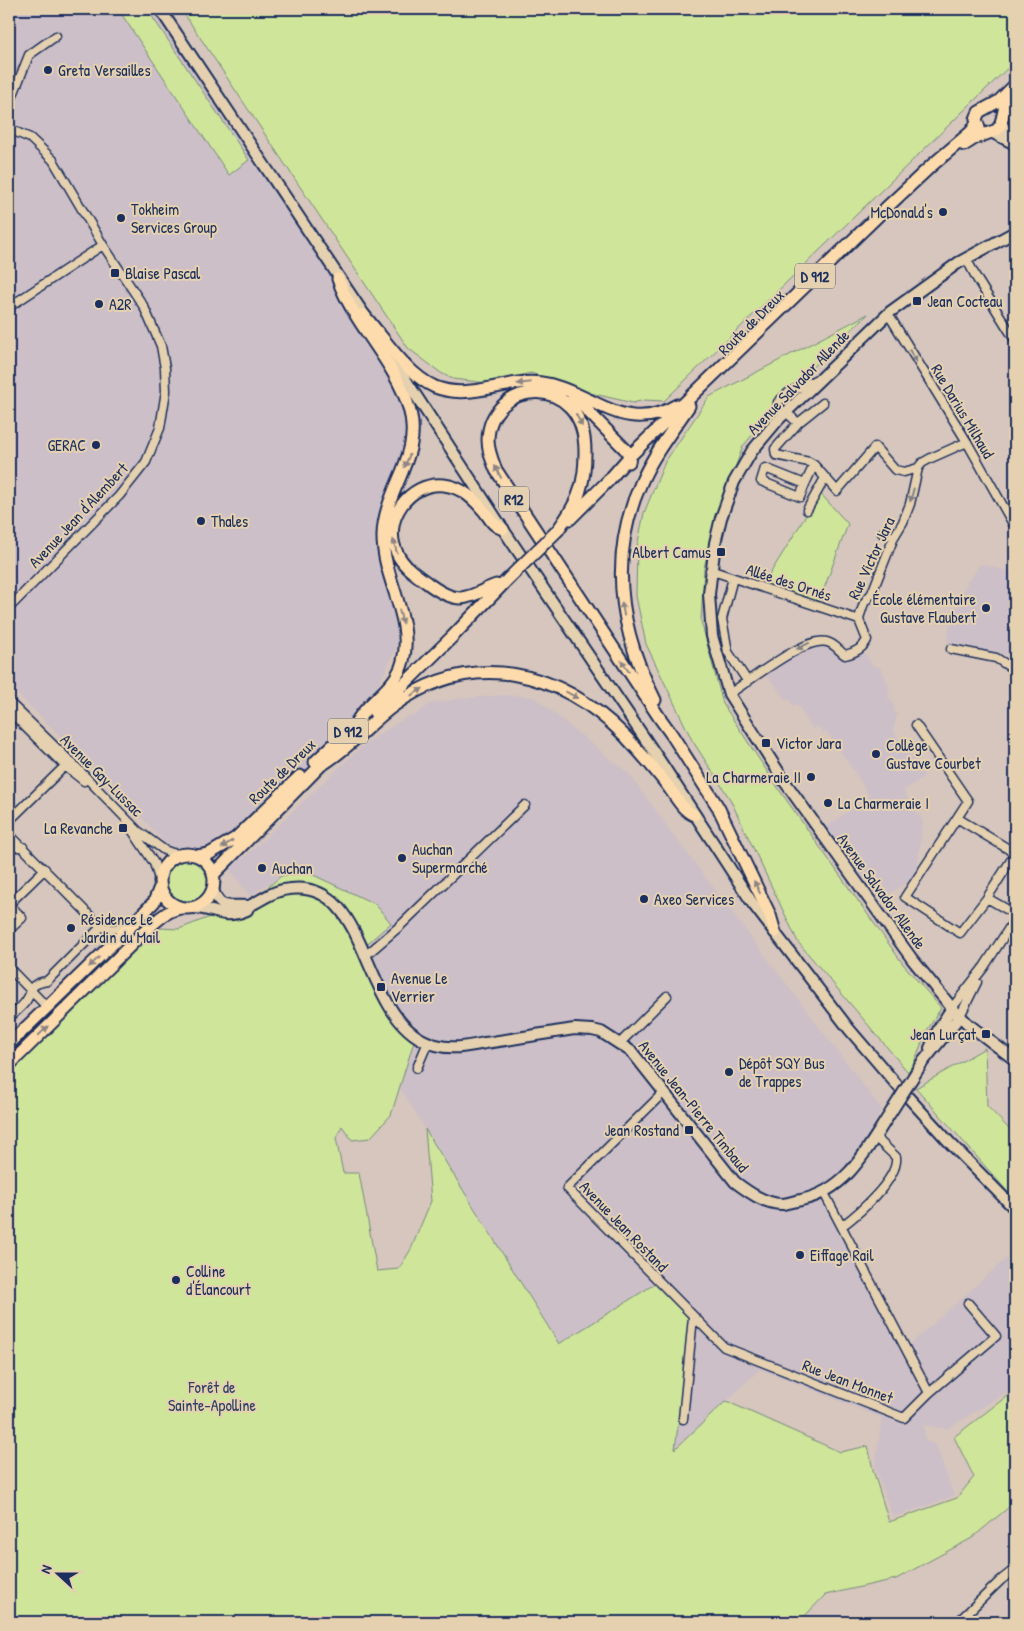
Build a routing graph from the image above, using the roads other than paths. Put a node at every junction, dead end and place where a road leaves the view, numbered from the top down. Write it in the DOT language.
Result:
graph roads {
  1 [pos="160,9"];
  2 [pos="56,36"];
  3 [pos="1015,85"];
  4 [pos="1015,94"];
  5 [pos="9,105"];
  6 [pos="988,108"];
  7 [pos="1001,119"];
  8 [pos="977,123"];
  9 [pos="9,129"];
  10 [pos="989,132"];
  11 [pos="1015,145"];
  12 [pos="1015,232"];
  13 [pos="103,245"];
  14 [pos="966,258"];
  15 [pos="338,279"];
  16 [pos="9,307"];
  17 [pos="363,314"];
  18 [pos="887,315"];
  19 [pos="1014,343"];
  20 [pos="702,386"];
  21 [pos="568,391"];
  22 [pos="823,403"];
  23 [pos="689,406"];
  24 [pos="787,413"];
  25 [pos="798,423"];
  26 [pos="967,442"];
  27 [pos="630,456"];
  28 [pos="814,465"];
  29 [pos="626,468"];
  30 [pos="918,468"];
  31 [pos="825,478"];
  32 [pos="609,480"];
  33 [pos="805,484"];
  34 [pos="807,510"];
  35 [pos="1014,524"];
  36 [pos="504,529"];
  37 [pos="558,530"];
  38 [pos="882,533"];
  39 [pos="894,538"];
  40 [pos="710,570"];
  41 [pos="733,578"];
  42 [pos="505,582"];
  43 [pos="492,595"];
  44 [pos="854,606"];
  45 [pos="9,608"];
  46 [pos="862,609"];
  47 [pos="859,620"];
  48 [pos="951,649"];
  49 [pos="1015,670"];
  50 [pos="748,682"];
  51 [pos="729,694"];
  52 [pos="9,702"];
  53 [pos="9,711"];
  54 [pos="356,724"];
  55 [pos="916,725"];
  56 [pos="672,735"];
  57 [pos="323,764"];
  58 [pos="65,766"];
  59 [pos="525,805"];
  60 [pos="694,815"];
  61 [pos="957,818"];
  62 [pos="9,821"];
  63 [pos="9,834"];
  64 [pos="9,847"];
  65 [pos="23,848"];
  66 [pos="1015,853"];
  67 [pos="184,854"];
  68 [pos="197,856"];
  69 [pos="44,869"];
  70 [pos="213,875"];
  71 [pos="160,883"];
  72 [pos="213,888"];
  73 [pos="988,898"];
  74 [pos="9,904"];
  75 [pos="249,906"];
  76 [pos="186,908"];
  77 [pos="1015,920"];
  78 [pos="132,925"];
  79 [pos="101,927"];
  80 [pos="9,930"];
  81 [pos="775,932"];
  82 [pos="365,956"];
  83 [pos="984,967"];
  84 [pos="9,968"];
  85 [pos="30,989"];
  86 [pos="667,996"];
  87 [pos="47,1007"];
  88 [pos="952,1008"];
  89 [pos="960,1016"];
  90 [pos="9,1018"];
  91 [pos="428,1042"];
  92 [pos="620,1043"];
  93 [pos="9,1044"];
  94 [pos="1015,1060"];
  95 [pos="923,1062"];
  96 [pos="9,1065"];
  97 [pos="417,1068"];
  98 [pos="664,1092"];
  99 [pos="875,1137"];
  100 [pos="824,1193"];
  101 [pos="1015,1209"];
  102 [pos="842,1226"];
  103 [pos="968,1303"];
  104 [pos="693,1317"];
  105 [pos="929,1393"];
  106 [pos="683,1419"];
  107 [pos="1015,1569"];
  108 [pos="958,1622"];
  1 -- 15 [label="street, R12"];
  2 -- 5 [label="street"];
  3 -- 6 [label="main road"];
  4 -- 7 [label="main road"];
  6 -- 7 [label="main road"];
  6 -- 8 [label="main road"];
  7 -- 10 [label="main road"];
  7 -- 11 [label="street"];
  8 -- 10 [label="main road"];
  8 -- 20 [label="main road, Route de Dreux / D 912"];
  9 -- 13 [label="street, Avenue Jean d'Alembert"];
  10 -- 11 [label="street"];
  10 -- 23 [label="main road, Route de Dreux / D 912"];
  12 -- 14 [label="street, Avenue Salvador Allende"];
  13 -- 16 [label="street"];
  13 -- 45 [label="street, Avenue Jean d'Alembert"];
  14 -- 18 [label="street, Avenue Salvador Allende"];
  14 -- 19 [label="street"];
  15 -- 17 [label="street, R12"];
  15 -- 54 [label="main road, R12, one-way"];
  21 -- 17 [label="main road, R12, one-way"];
  17 -- 36 [label="street, R12"];
  18 -- 24 [label="street, Avenue Salvador Allende"];
  18 -- 26 [label="street, Rue Darius Milhaud, one-way"];
  20 -- 21 [label="main road, R12"];
  20 -- 27 [label="main road, Route de Dreux / D 912"];
  21 -- 27 [label="main road"];
  22 -- 25 [label="street"];
  23 -- 29 [label="main road, Route de Dreux / D 912"];
  56 -- 23 [label="main road, R12, one-way"];
  24 -- 25 [label="street"];
  24 -- 40 [label="street, Avenue Salvador Allende"];
  25 -- 28 [label="street"];
  26 -- 30 [label="street"];
  26 -- 35 [label="street, Rue Darius Milhaud"];
  27 -- 29 [label="main road"];
  27 -- 32 [label="main road, Route de Dreux / D 912"];
  28 -- 31 [label="street"];
  28 -- 33 [label="street"];
  29 -- 32 [label="main road, Route de Dreux / D 912"];
  30 -- 31 [label="street"];
  30 -- 39 [label="street, Rue Victor Jara, one-way"];
  31 -- 34 [label="street"];
  32 -- 37 [label="main road, Route de Dreux / D 912"];
  33 -- 33 [label="street"];
  42 -- 36 [label="main road, R12, one-way"];
  36 -- 60 [label="street, R12"];
  37 -- 42 [label="main road, Route de Dreux / D 912, bridge"];
  56 -- 37 [label="main road, R12, one-way"];
  38 -- 39 [label="street"];
  39 -- 46 [label="street, Rue Victor Jara"];
  40 -- 41 [label="street, Allée des Ornés"];
  40 -- 51 [label="street, Avenue Salvador Allende"];
  41 -- 47 [label="street, Allée des Ornés"];
  41 -- 50 [label="street"];
  42 -- 43 [label="main road, Route de Dreux / D 912"];
  43 -- 54 [label="main road, Route de Dreux / D 912"];
  43 -- 57 [label="main road, Route de Dreux / D 912"];
  44 -- 46 [label="street"];
  46 -- 47 [label="street, Rue Victor Jara"];
  47 -- 50 [label="street, Rue Victor Jara, one-way"];
  48 -- 49 [label="street"];
  50 -- 51 [label="street, Rue Victor Jara"];
  51 -- 88 [label="street, Avenue Salvador Allende"];
  52 -- 67 [label="street, Avenue Gay-Lussac"];
  53 -- 58 [label="street, Avenue Gay-Lussac"];
  54 -- 68 [label="main road, Route de Dreux / D 912, one-way"];
  55 -- 61 [label="street"];
  81 -- 56 [label="main road, R12, one-way"];
  57 -- 60 [label="main road, R12, one-way"];
  57 -- 70 [label="main road, Route de Dreux / D 912"];
  58 -- 62 [label="street"];
  58 -- 71 [label="street, Avenue Gay-Lussac"];
  59 -- 82 [label="street"];
  60 -- 81 [label="street, R12"];
  61 -- 66 [label="street"];
  61 -- 73 [label="street"];
  63 -- 65 [label="street"];
  64 -- 65 [label="street"];
  65 -- 69 [label="street"];
  66 -- 73 [label="street"];
  67 -- 68 [label="main road"];
  67 -- 71 [label="main road"];
  68 -- 70 [label="main road"];
  69 -- 74 [label="street"];
  69 -- 79 [label="street"];
  70 -- 72 [label="main road"];
  71 -- 76 [label="main road"];
  71 -- 78 [label="main road"];
  72 -- 75 [label="street"];
  72 -- 76 [label="main road"];
  73 -- 77 [label="street"];
  74 -- 80 [label="street"];
  75 -- 76 [label="street, Avenue Jean-Pierre Timbaud"];
  75 -- 82 [label="street, Avenue Jean-Pierre Timbaud"];
  96 -- 76 [label="main road, one-way"];
  77 -- 83 [label="street"];
  78 -- 79 [label="street"];
  78 -- 87 [label="main road, one-way"];
  79 -- 85 [label="street"];
  81 -- 101 [label="street, R12"];
  82 -- 91 [label="street, Avenue Jean-Pierre Timbaud"];
  83 -- 88 [label="street"];
  83 -- 89 [label="street"];
  84 -- 85 [label="street"];
  85 -- 87 [label="street"];
  85 -- 90 [label="street"];
  86 -- 92 [label="street"];
  87 -- 93 [label="main road"];
  88 -- 89 [label="street, Avenue Salvador Allende"];
  88 -- 95 [label="street, Avenue Jean-Pierre Timbaud"];
  89 -- 94 [label="street, Avenue Salvador Allende"];
  89 -- 95 [label="street, Avenue Jean-Pierre Timbaud"];
  91 -- 92 [label="street, Avenue Jean-Pierre Timbaud"];
  91 -- 97 [label="street"];
  92 -- 98 [label="street, Avenue Jean-Pierre Timbaud"];
  95 -- 99 [label="street, Avenue Jean-Pierre Timbaud, bridge"];
  98 -- 100 [label="street, Avenue Jean-Pierre Timbaud"];
  98 -- 104 [label="street, Avenue Jean Rostand"];
  99 -- 100 [label="street, Avenue Jean-Pierre Timbaud"];
  99 -- 102 [label="street"];
  100 -- 102 [label="street"];
  102 -- 105 [label="street"];
  103 -- 105 [label="street, Rue Jean Monnet"];
  104 -- 105 [label="street, Rue Jean Monnet"];
  104 -- 106 [label="street"];
  107 -- 108 [label="street"];
}
